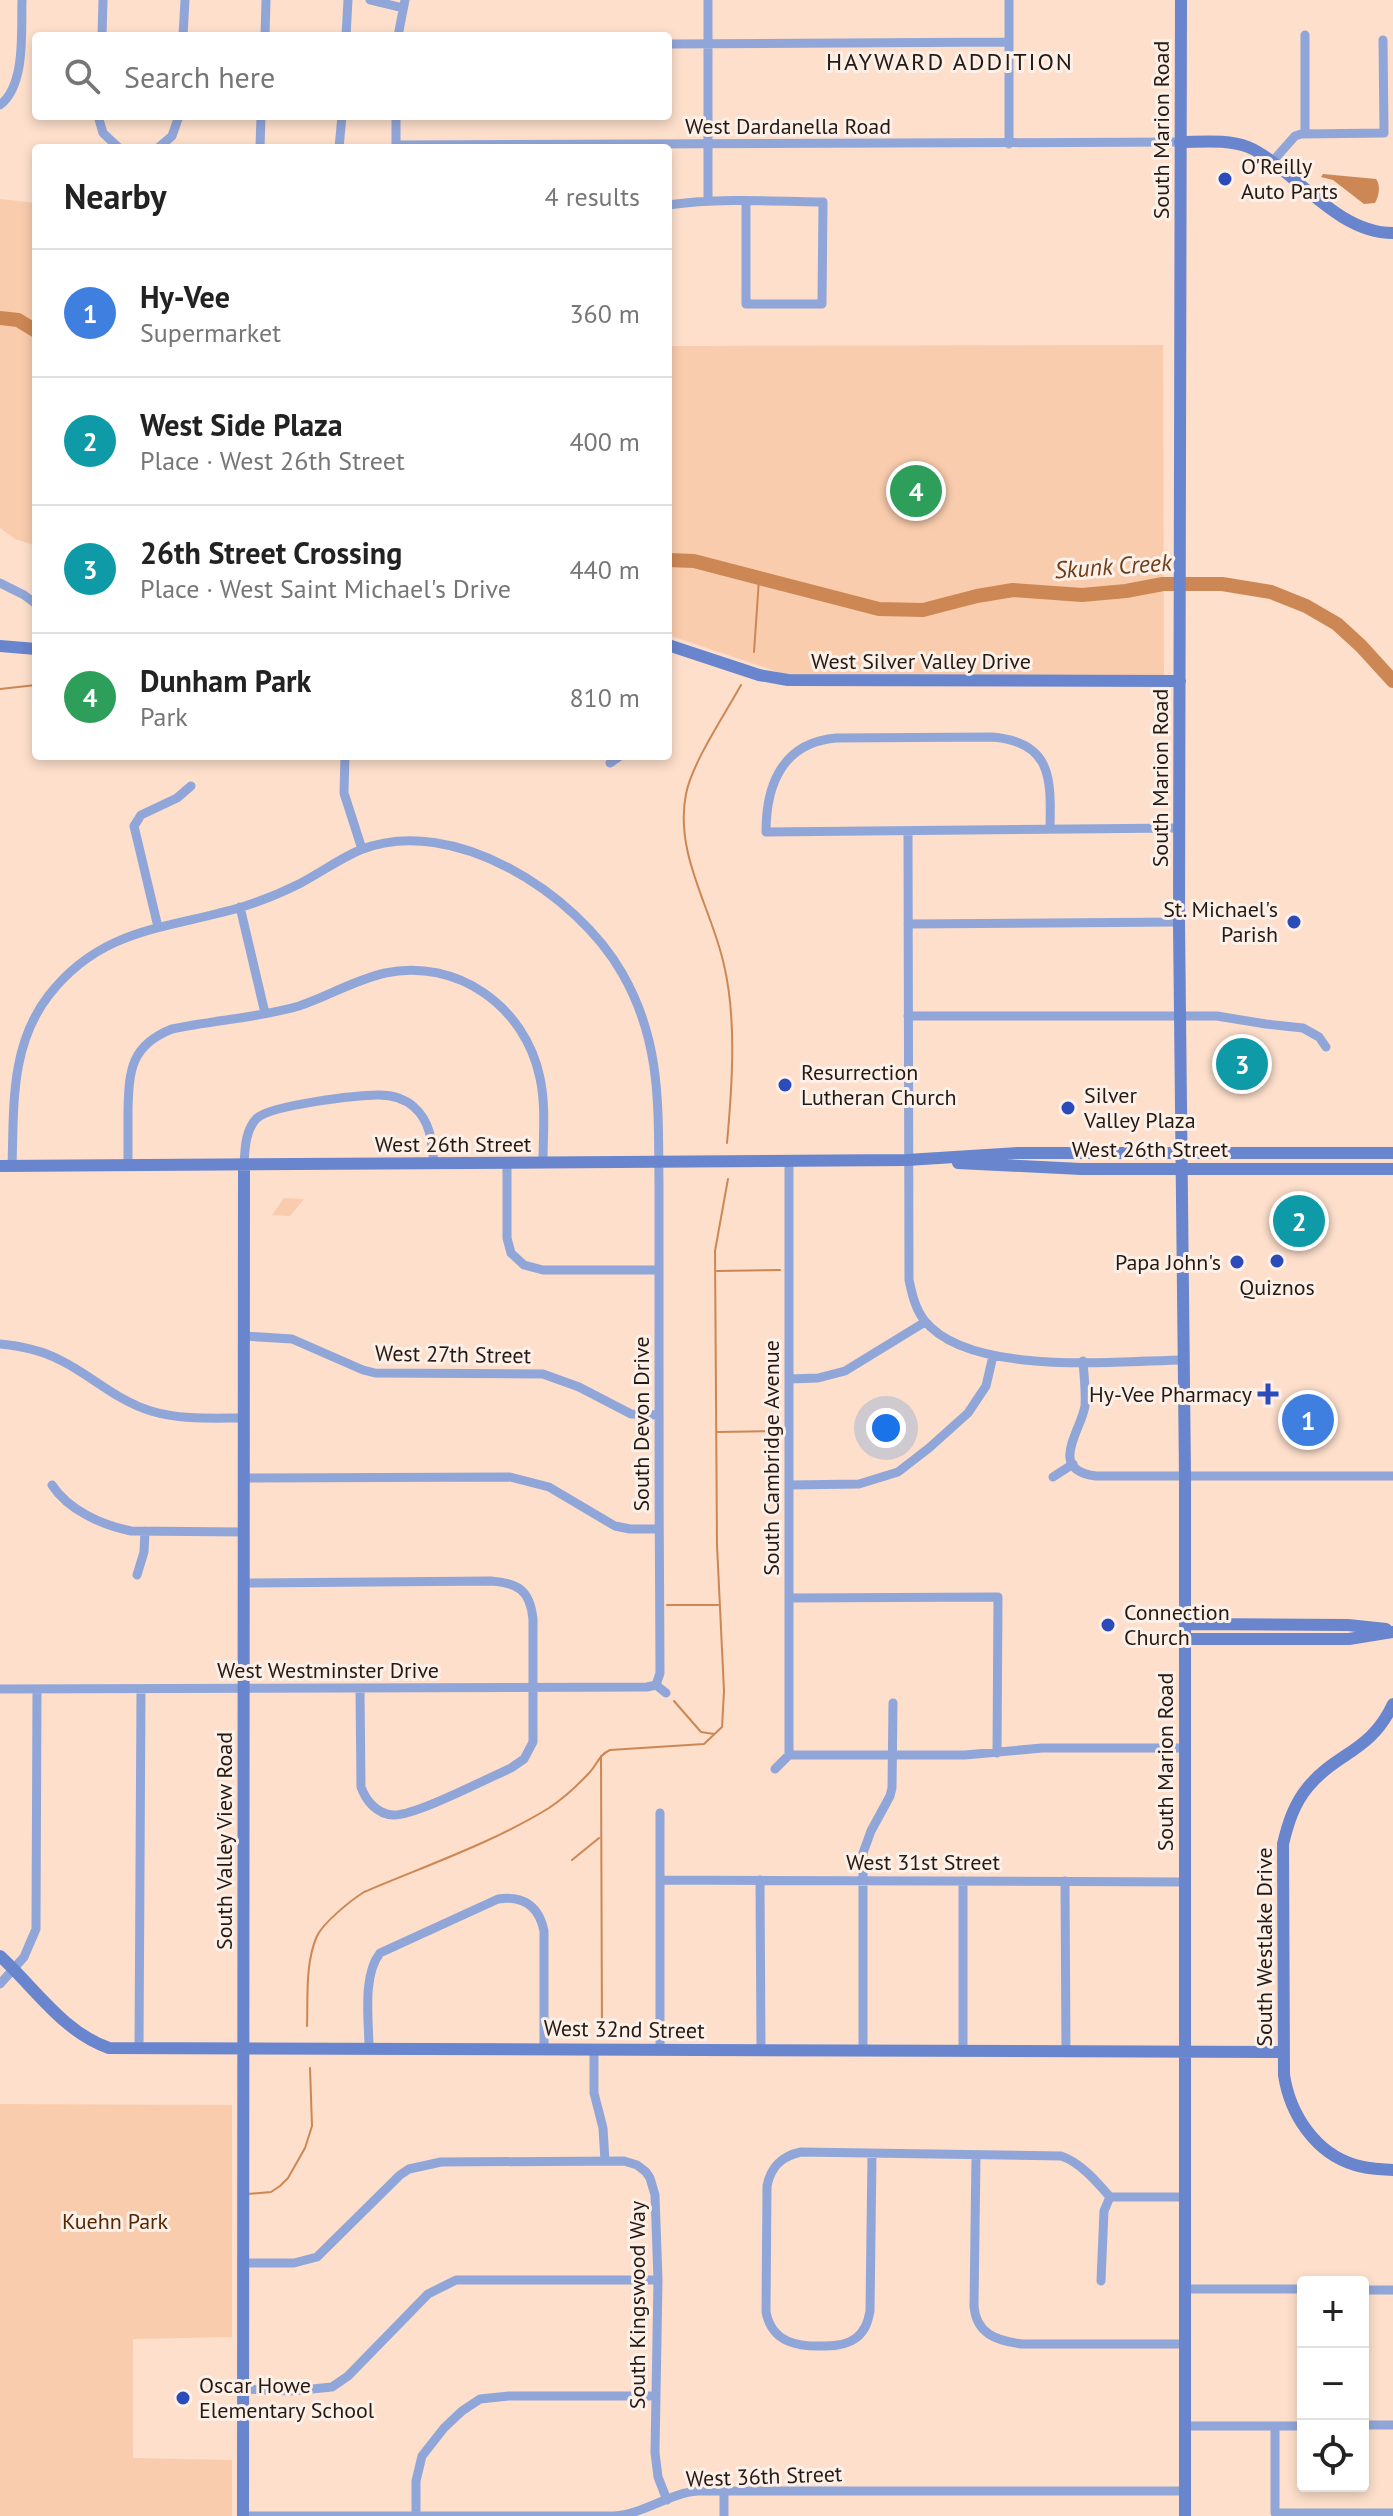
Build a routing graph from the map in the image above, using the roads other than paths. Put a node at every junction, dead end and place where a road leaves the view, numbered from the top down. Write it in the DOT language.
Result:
graph roads {
  1 [pos="22,0"];
  2 [pos="103,0"];
  3 [pos="185,0"];
  4 [pos="266,0"];
  5 [pos="348,0"];
  6 [pos="370,0"];
  7 [pos="708,0"];
  8 [pos="1009,0"];
  9 [pos="1181,0"];
  10 [pos="404,4"];
  11 [pos="102,32"];
  12 [pos="183,32"];
  13 [pos="265,32"];
  14 [pos="346,32"];
  15 [pos="399,32"];
  16 [pos="1305,35"];
  17 [pos="1383,40"];
  18 [pos="1008,42"];
  19 [pos="708,43"];
  20 [pos="672,44"];
  21 [pos="0,105"];
  22 [pos="99,120"];
  23 [pos="178,120"];
  24 [pos="261,120"];
  25 [pos="342,120"];
  26 [pos="396,120"];
  27 [pos="1305,134"];
  28 [pos="1180,142"];
  29 [pos="115,144"];
  30 [pos="163,144"];
  31 [pos="260,144"];
  32 [pos="339,144"];
  33 [pos="396,144"];
  34 [pos="1009,144"];
  35 [pos="672,145"];
  36 [pos="708,145"];
  37 [pos="1272,162"];
  38 [pos="708,201"];
  39 [pos="746,201"];
  40 [pos="672,205"];
  41 [pos="1393,233"];
  42 [pos="0,583"];
  43 [pos="32,601"];
  44 [pos="0,646"];
  45 [pos="672,646"];
  46 [pos="32,649"];
  47 [pos="1180,681"];
  48 [pos="345,760"];
  49 [pos="614,760"];
  50 [pos="610,763"];
  51 [pos="191,786"];
  52 [pos="1179,828"];
  53 [pos="1050,829"];
  54 [pos="908,831"];
  55 [pos="362,849"];
  56 [pos="240,907"];
  57 [pos="1179,922"];
  58 [pos="908,924"];
  59 [pos="158,927"];
  60 [pos="265,1013"];
  61 [pos="908,1016"];
  62 [pos="1181,1016"];
  63 [pos="1326,1047"];
  64 [pos="1182,1153"];
  65 [pos="1393,1153"];
  66 [pos="907,1160"];
  67 [pos="789,1161"];
  68 [pos="1393,1162"];
  69 [pos="507,1163"];
  70 [pos="543,1163"];
  71 [pos="658,1163"];
  72 [pos="434,1164"];
  73 [pos="244,1165"];
  74 [pos="6,1166"];
  75 [pos="128,1166"];
  76 [pos="1181,1168"];
  77 [pos="1299,1169"];
  78 [pos="1393,1169"];
  79 [pos="659,1270"];
  80 [pos="925,1322"];
  81 [pos="244,1336"];
  82 [pos="0,1344"];
  83 [pos="993,1356"];
  84 [pos="1184,1360"];
  85 [pos="1083,1361"];
  86 [pos="789,1379"];
  87 [pos="659,1415"];
  88 [pos="243,1418"];
  89 [pos="1073,1464"];
  90 [pos="1185,1476"];
  91 [pos="1393,1476"];
  92 [pos="1053,1477"];
  93 [pos="244,1478"];
  94 [pos="52,1485"];
  95 [pos="789,1485"];
  96 [pos="659,1529"];
  97 [pos="145,1531"];
  98 [pos="243,1532"];
  99 [pos="137,1575"];
  100 [pos="244,1583"];
  101 [pos="789,1598"];
  102 [pos="1185,1624"];
  103 [pos="1393,1631"];
  104 [pos="1185,1639"];
  105 [pos="656,1685"];
  106 [pos="533,1686"];
  107 [pos="0,1689"];
  108 [pos="37,1689"];
  109 [pos="141,1689"];
  110 [pos="244,1689"];
  111 [pos="360,1689"];
  112 [pos="666,1693"];
  113 [pos="893,1703"];
  114 [pos="1393,1704"];
  115 [pos="1185,1748"];
  116 [pos="997,1753"];
  117 [pos="789,1755"];
  118 [pos="893,1755"];
  119 [pos="775,1769"];
  120 [pos="660,1813"];
  121 [pos="660,1880"];
  122 [pos="760,1880"];
  123 [pos="862,1880"];
  124 [pos="963,1881"];
  125 [pos="1065,1881"];
  126 [pos="1186,1882"];
  127 [pos="0,1956"];
  128 [pos="14,1969"];
  129 [pos="0,1984"];
  130 [pos="544,2048"];
  131 [pos="139,2049"];
  132 [pos="369,2049"];
  133 [pos="594,2049"];
  134 [pos="660,2049"];
  135 [pos="244,2050"];
  136 [pos="761,2051"];
  137 [pos="863,2051"];
  138 [pos="1066,2051"];
  139 [pos="963,2052"];
  140 [pos="1185,2052"];
  141 [pos="1284,2052"];
  142 [pos="872,2154"];
  143 [pos="976,2156"];
  144 [pos="605,2161"];
  145 [pos="1393,2170"];
  146 [pos="1110,2197"];
  147 [pos="1185,2197"];
  148 [pos="244,2263"];
  149 [pos="658,2280"];
  150 [pos="1101,2281"];
  151 [pos="1186,2289"];
  152 [pos="1297,2289"];
  153 [pos="1369,2290"];
  154 [pos="1393,2290"];
  155 [pos="1186,2344"];
  156 [pos="243,2389"];
  157 [pos="656,2396"];
  158 [pos="1369,2425"];
  159 [pos="1393,2425"];
  160 [pos="1186,2426"];
  161 [pos="1275,2426"];
  162 [pos="1297,2426"];
  163 [pos="1186,2491"];
  164 [pos="724,2492"];
  165 [pos="667,2500"];
  166 [pos="1393,2513"];
  167 [pos="243,2516"];
  168 [pos="250,2516"];
  169 [pos="416,2516"];
  170 [pos="589,2516"];
  171 [pos="724,2516"];
  172 [pos="1185,2516"];
  1 -- 21 [label="street"];
  2 -- 11 [label="street"];
  3 -- 12 [label="street"];
  4 -- 13 [label="street"];
  5 -- 14 [label="street"];
  6 -- 10 [label="street"];
  7 -- 19 [label="street"];
  8 -- 18 [label="street"];
  9 -- 28 [label="main road, South Marion Road"];
  10 -- 15 [label="street"];
  16 -- 27 [label="street"];
  17 -- 27 [label="street"];
  18 -- 19 [label="street"];
  18 -- 34 [label="street"];
  19 -- 20 [label="street"];
  19 -- 36 [label="street"];
  22 -- 29 [label="street"];
  23 -- 30 [label="street"];
  24 -- 31 [label="street"];
  25 -- 32 [label="street"];
  26 -- 33 [label="street"];
  27 -- 37 [label="street"];
  28 -- 34 [label="street, West Dardanella Road"];
  28 -- 37 [label="main road"];
  28 -- 47 [label="main road, South Marion Road"];
  34 -- 36 [label="street, West Dardanella Road"];
  35 -- 36 [label="street, West Dardanella Road"];
  36 -- 38 [label="street"];
  37 -- 41 [label="main road"];
  38 -- 39 [label="street"];
  38 -- 40 [label="street"];
  39 -- 39 [label="street"];
  42 -- 43 [label="street"];
  44 -- 46 [label="main road"];
  45 -- 47 [label="main road, West Silver Valley Drive"];
  47 -- 52 [label="main road, South Marion Road"];
  48 -- 55 [label="street"];
  49 -- 50 [label="street"];
  51 -- 59 [label="street"];
  52 -- 53 [label="street"];
  52 -- 57 [label="main road, South Marion Road"];
  53 -- 54 [label="street"];
  53 -- 54 [label="street"];
  54 -- 58 [label="street"];
  55 -- 56 [label="street"];
  55 -- 71 [label="street, South Devon Drive"];
  56 -- 59 [label="street"];
  56 -- 60 [label="street"];
  57 -- 58 [label="street"];
  57 -- 62 [label="main road, South Marion Road"];
  58 -- 61 [label="street"];
  59 -- 74 [label="street"];
  60 -- 70 [label="street"];
  60 -- 75 [label="street"];
  61 -- 62 [label="street"];
  61 -- 66 [label="street"];
  62 -- 63 [label="street"];
  62 -- 64 [label="main road, South Marion Road"];
  64 -- 65 [label="main road, West 26th Street"];
  64 -- 66 [label="main road, West 26th Street"];
  64 -- 76 [label="main road, South Marion Road"];
  66 -- 67 [label="main road, West 26th Street"];
  66 -- 76 [label="main road, West 26th Street"];
  66 -- 80 [label="street"];
  67 -- 71 [label="main road, West 26th Street"];
  67 -- 86 [label="street, South Cambridge Avenue"];
  68 -- 77 [label="main road"];
  69 -- 70 [label="main road, West 26th Street"];
  69 -- 72 [label="main road, West 26th Street"];
  69 -- 79 [label="street"];
  70 -- 71 [label="main road, West 26th Street"];
  71 -- 79 [label="street, South Devon Drive"];
  72 -- 73 [label="main road, West 26th Street"];
  72 -- 73 [label="street"];
  73 -- 75 [label="main road, West 26th Street"];
  73 -- 81 [label="main road, South Valley View Road"];
  74 -- 75 [label="main road, West 26th Street"];
  76 -- 77 [label="main road, West 26th Street"];
  76 -- 84 [label="main road, South Marion Road"];
  77 -- 78 [label="main road, West 26th Street"];
  79 -- 87 [label="street, South Devon Drive"];
  80 -- 83 [label="street"];
  80 -- 86 [label="street"];
  81 -- 87 [label="street, West 27th Street"];
  81 -- 88 [label="main road, South Valley View Road"];
  82 -- 88 [label="street"];
  83 -- 85 [label="street"];
  83 -- 95 [label="street"];
  84 -- 85 [label="street"];
  84 -- 90 [label="main road, South Marion Road"];
  85 -- 89 [label="street"];
  86 -- 95 [label="street, South Cambridge Avenue"];
  87 -- 96 [label="street, South Devon Drive"];
  88 -- 93 [label="main road, South Valley View Road"];
  89 -- 90 [label="street"];
  89 -- 92 [label="street"];
  90 -- 91 [label="street"];
  90 -- 102 [label="main road, South Marion Road"];
  93 -- 96 [label="street"];
  93 -- 98 [label="main road, South Valley View Road"];
  94 -- 97 [label="street"];
  95 -- 101 [label="street, South Cambridge Avenue"];
  96 -- 105 [label="street, South Devon Drive"];
  97 -- 98 [label="street"];
  97 -- 99 [label="street"];
  98 -- 100 [label="main road, South Valley View Road"];
  100 -- 106 [label="street"];
  100 -- 110 [label="main road, South Valley View Road"];
  101 -- 116 [label="street"];
  101 -- 117 [label="street, South Cambridge Avenue"];
  102 -- 103 [label="main road"];
  102 -- 104 [label="main road, South Marion Road"];
  103 -- 104 [label="main road"];
  104 -- 115 [label="main road, South Marion Road"];
  105 -- 106 [label="street, West Westminster Drive"];
  105 -- 112 [label="street"];
  106 -- 111 [label="street, West Westminster Drive"];
  106 -- 111 [label="street"];
  107 -- 108 [label="street, West Westminster Drive"];
  108 -- 109 [label="street, West Westminster Drive"];
  108 -- 128 [label="street"];
  109 -- 110 [label="street, West Westminster Drive"];
  109 -- 131 [label="street"];
  110 -- 111 [label="street, West Westminster Drive"];
  110 -- 135 [label="main road, South Valley View Road"];
  113 -- 118 [label="street"];
  114 -- 141 [label="main road, South Westlake Drive"];
  115 -- 116 [label="street"];
  115 -- 126 [label="main road, South Marion Road"];
  116 -- 118 [label="street"];
  117 -- 118 [label="street"];
  117 -- 119 [label="street"];
  118 -- 123 [label="street"];
  120 -- 121 [label="street"];
  121 -- 122 [label="street, West 31st Street"];
  121 -- 134 [label="street"];
  122 -- 123 [label="street, West 31st Street"];
  122 -- 136 [label="street"];
  123 -- 124 [label="street, West 31st Street"];
  123 -- 137 [label="street"];
  124 -- 125 [label="street, West 31st Street"];
  124 -- 139 [label="street"];
  125 -- 126 [label="street, West 31st Street"];
  125 -- 138 [label="street"];
  126 -- 140 [label="main road, South Marion Road"];
  127 -- 128 [label="main road, West 32nd Street"];
  128 -- 129 [label="street"];
  128 -- 131 [label="main road, West 32nd Street"];
  130 -- 132 [label="main road, West 32nd Street"];
  130 -- 132 [label="street"];
  130 -- 133 [label="main road, West 32nd Street"];
  131 -- 135 [label="main road, West 32nd Street"];
  132 -- 135 [label="main road, West 32nd Street"];
  133 -- 134 [label="main road, West 32nd Street"];
  133 -- 144 [label="street"];
  134 -- 136 [label="main road, West 32nd Street"];
  135 -- 148 [label="main road, South Valley View Road"];
  136 -- 137 [label="main road, West 32nd Street"];
  137 -- 139 [label="main road, West 32nd Street"];
  138 -- 139 [label="main road, West 32nd Street"];
  138 -- 140 [label="main road, West 32nd Street"];
  140 -- 141 [label="main road, West 32nd Street"];
  140 -- 147 [label="main road, South Marion Road"];
  141 -- 145 [label="main road, South Westlake Drive"];
  142 -- 142 [label="street"];
  142 -- 143 [label="street"];
  143 -- 146 [label="street"];
  143 -- 155 [label="street"];
  144 -- 148 [label="street, South Kingswood Way"];
  144 -- 149 [label="street, South Kingswood Way"];
  146 -- 147 [label="street"];
  146 -- 150 [label="street"];
  147 -- 151 [label="main road, South Marion Road"];
  148 -- 156 [label="main road, South Valley View Road"];
  149 -- 156 [label="street"];
  149 -- 157 [label="street, South Kingswood Way"];
  151 -- 152 [label="street"];
  151 -- 155 [label="main road, South Marion Road"];
  153 -- 154 [label="street"];
  155 -- 160 [label="main road, South Marion Road"];
  156 -- 167 [label="main road, South Valley View Road"];
  157 -- 165 [label="street, South Kingswood Way"];
  157 -- 169 [label="street"];
  158 -- 159 [label="street"];
  160 -- 161 [label="street"];
  160 -- 163 [label="main road, South Marion Road"];
  161 -- 162 [label="street"];
  161 -- 166 [label="street"];
  163 -- 164 [label="street, West 36th Street"];
  163 -- 172 [label="main road, South Marion Road"];
  164 -- 165 [label="street, West 36th Street"];
  164 -- 171 [label="street"];
  165 -- 170 [label="street, West 36th Street"];
  168 -- 169 [label="street, West 36th Street"];
  169 -- 170 [label="street, West 36th Street"];
}
